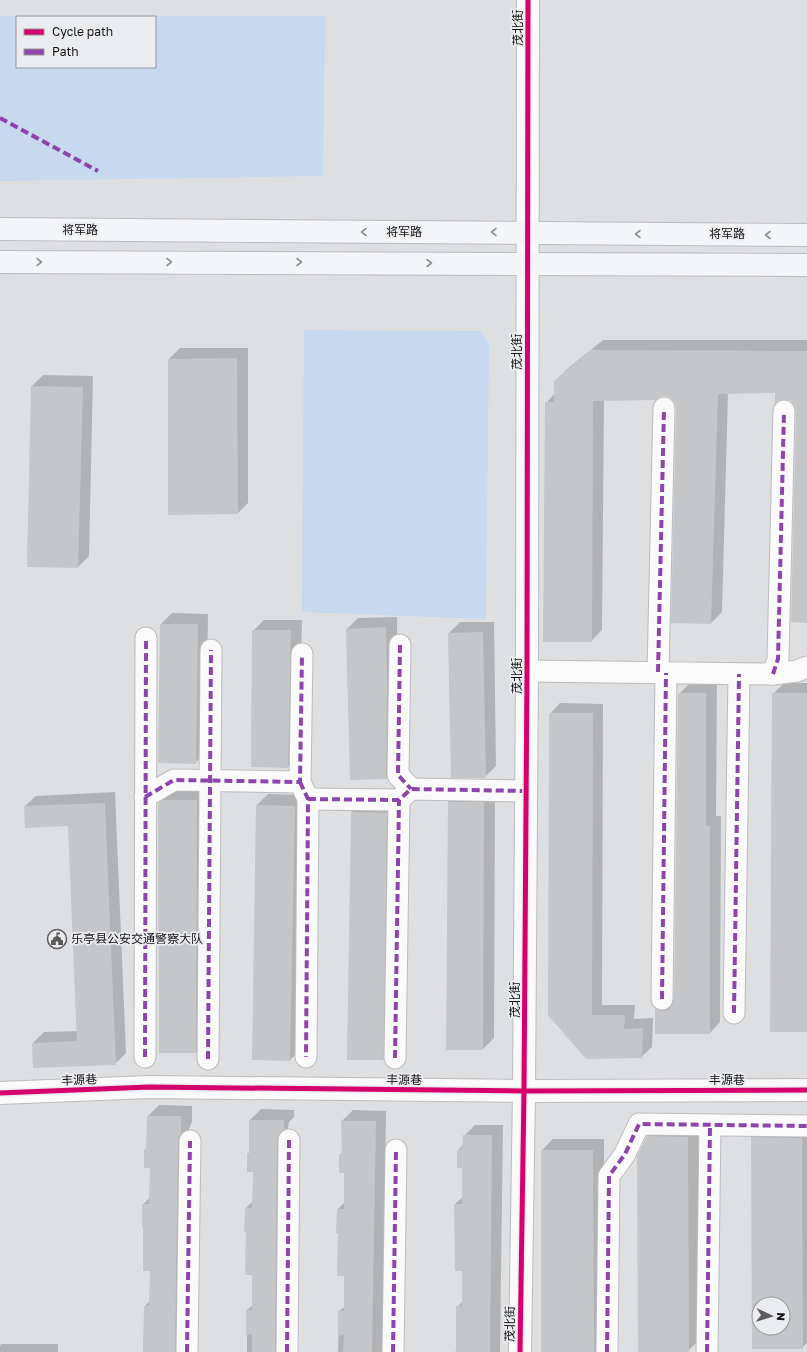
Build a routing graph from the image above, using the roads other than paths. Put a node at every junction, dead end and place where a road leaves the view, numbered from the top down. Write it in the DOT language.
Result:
graph roads {
  1 [pos="528,0"];
  2 [pos="0,229"];
  3 [pos="527,233"];
  4 [pos="807,235"];
  5 [pos="0,262"];
  6 [pos="527,263"];
  7 [pos="807,265"];
  8 [pos="664,408"];
  9 [pos="784,411"];
  10 [pos="146,638"];
  11 [pos="400,646"];
  12 [pos="211,650"];
  13 [pos="302,654"];
  14 [pos="807,668"];
  15 [pos="527,671"];
  16 [pos="662,673"];
  17 [pos="739,674"];
  18 [pos="773,674"];
  19 [pos="210,781"];
  20 [pos="304,791"];
  21 [pos="526,791"];
  22 [pos="405,795"];
  23 [pos="146,797"];
  24 [pos="662,999"];
  25 [pos="734,1013"];
  26 [pos="145,1057"];
  27 [pos="306,1057"];
  28 [pos="395,1058"];
  29 [pos="208,1059"];
  30 [pos="807,1090"];
  31 [pos="524,1091"];
  32 [pos="0,1093"];
  33 [pos="710,1125"];
  34 [pos="807,1126"];
  35 [pos="289,1140"];
  36 [pos="190,1141"];
  37 [pos="396,1150"];
  38 [pos="187,1352"];
  39 [pos="287,1352"];
  40 [pos="393,1352"];
  41 [pos="520,1352"];
  42 [pos="607,1352"];
  43 [pos="708,1352"];
  1 -- 3 [label="street, 茂北街"];
  3 -- 2 [label="main road, 将军路, one-way"];
  4 -- 3 [label="main road, 将军路, one-way"];
  3 -- 6 [label="street, 茂北街"];
  5 -- 6 [label="main road, one-way"];
  6 -- 7 [label="main road"];
  6 -- 15 [label="street, 茂北街"];
  8 -- 16 [label="street"];
  9 -- 18 [label="street"];
  10 -- 23 [label="street"];
  11 -- 22 [label="street"];
  12 -- 19 [label="street"];
  13 -- 20 [label="street"];
  14 -- 18 [label="street"];
  15 -- 16 [label="street"];
  15 -- 21 [label="street, 茂北街"];
  16 -- 17 [label="street"];
  16 -- 24 [label="street"];
  17 -- 18 [label="street"];
  17 -- 25 [label="street"];
  19 -- 20 [label="street"];
  19 -- 23 [label="street"];
  19 -- 29 [label="street"];
  20 -- 22 [label="street"];
  20 -- 27 [label="street"];
  21 -- 22 [label="street"];
  21 -- 31 [label="street, 茂北街"];
  22 -- 28 [label="street"];
  23 -- 26 [label="street"];
  30 -- 31 [label="street, 丰源巷"];
  31 -- 32 [label="street, 丰源巷"];
  31 -- 41 [label="street, 茂北街"];
  33 -- 34 [label="street"];
  33 -- 42 [label="street"];
  33 -- 43 [label="street"];
  35 -- 39 [label="street"];
  36 -- 38 [label="street"];
  37 -- 40 [label="street"];
}
